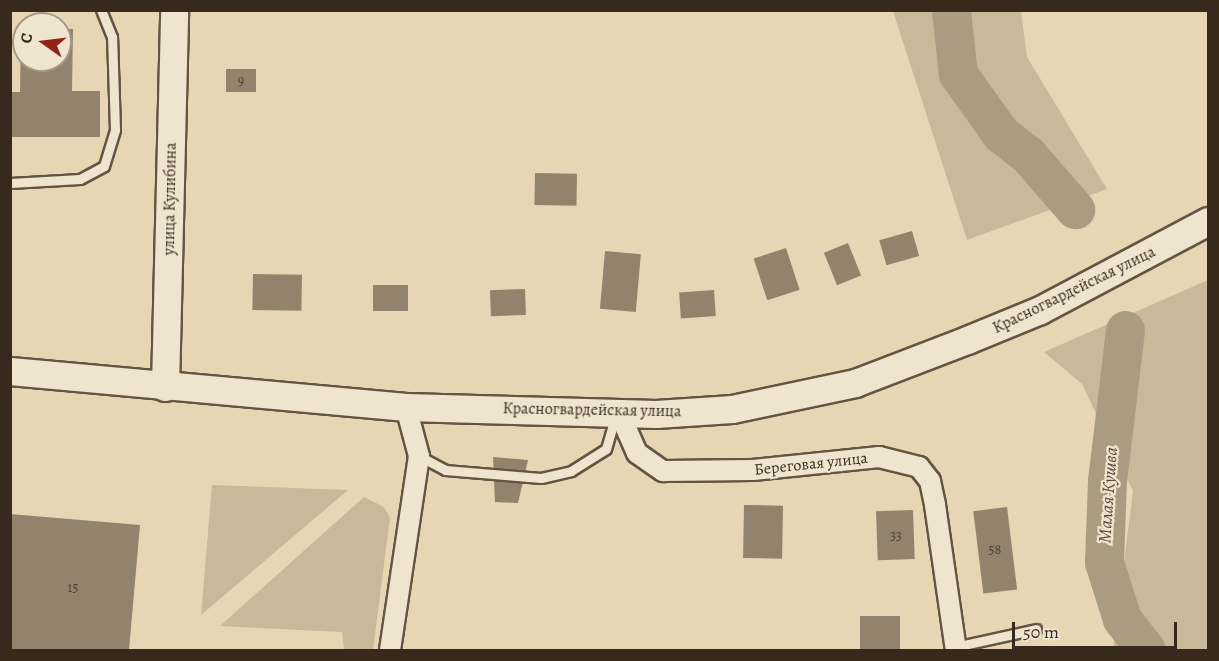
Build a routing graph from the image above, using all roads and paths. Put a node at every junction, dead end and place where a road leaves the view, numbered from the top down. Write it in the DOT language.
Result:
graph roads {
  1 [pos="101,10"];
  2 [pos="174,10"];
  3 [pos="10,183"];
  4 [pos="1209,221"];
  5 [pos="10,371"];
  6 [pos="165,387"];
  7 [pos="406,407"];
  8 [pos="618,410"];
  9 [pos="419,456"];
  10 [pos="1036,629"];
  11 [pos="955,649"];
  12 [pos="390,651"];
  1 -- 3 [label="lane"];
  2 -- 6 [label="main road, улица Кулибина"];
  4 -- 8 [label="main road, Красногвардейская улица"];
  5 -- 6 [label="main road, Красногвардейская улица"];
  6 -- 7 [label="main road, Красногвардейская улица"];
  7 -- 8 [label="main road, Красногвардейская улица"];
  7 -- 9 [label="street"];
  8 -- 9 [label="lane"];
  8 -- 11 [label="street, Береговая улица"];
  9 -- 12 [label="street"];
  10 -- 11 [label="lane"];
}
